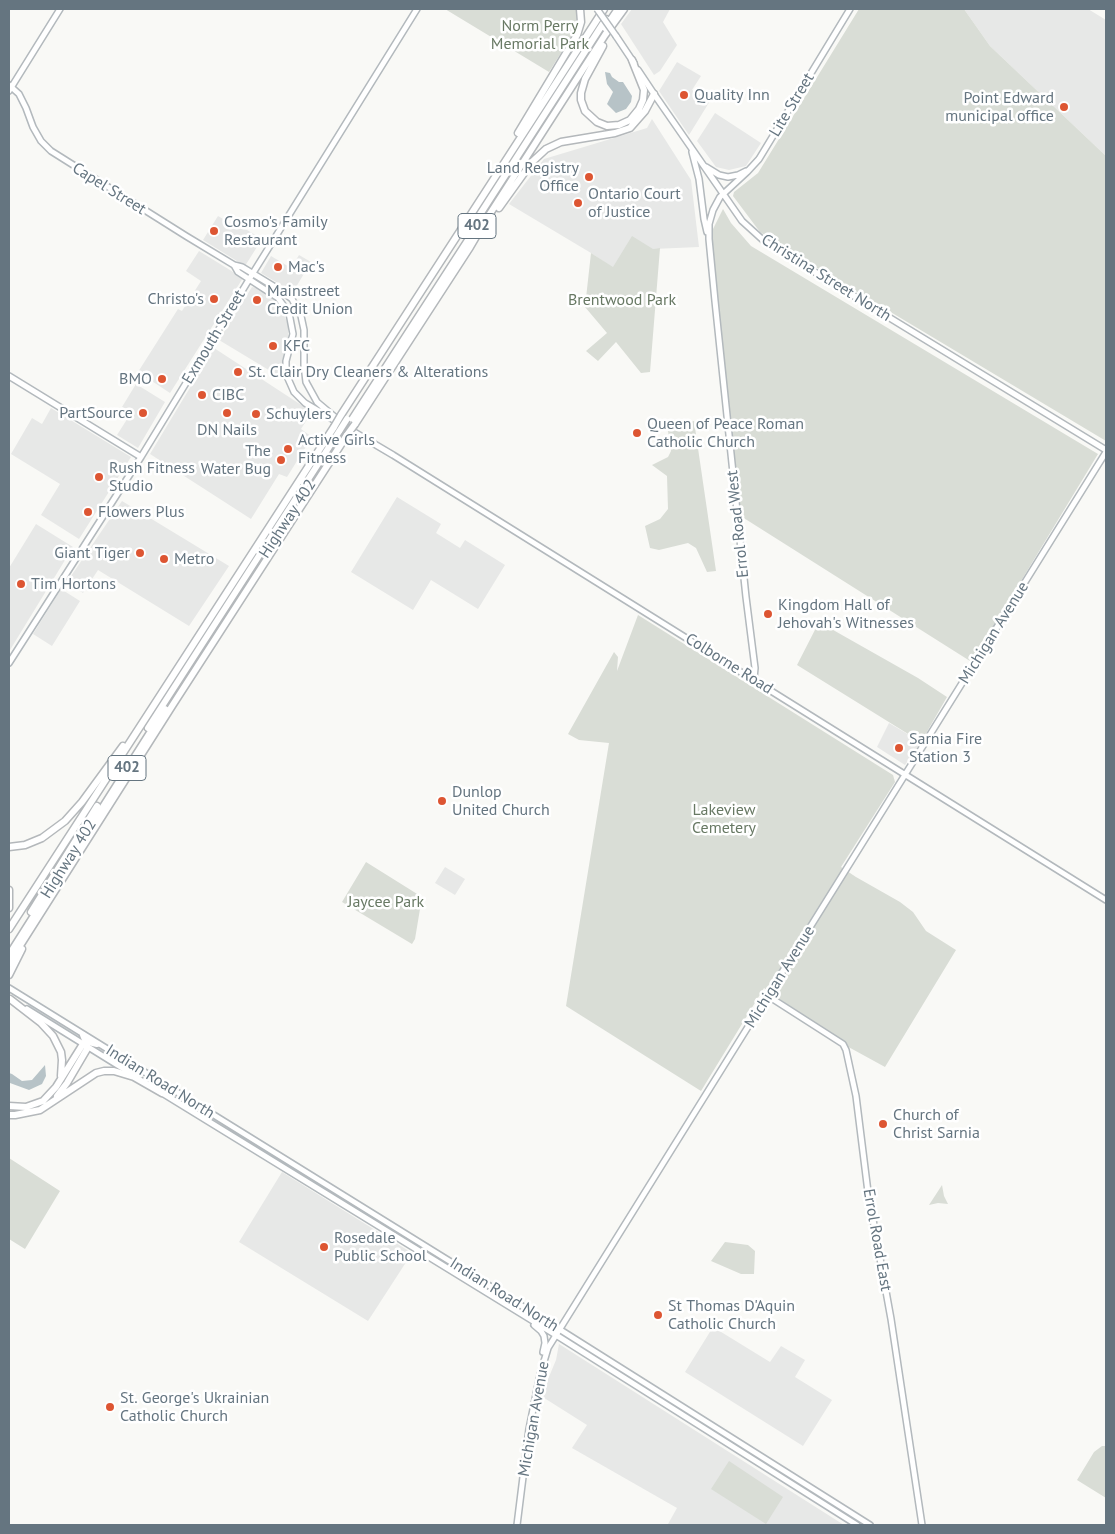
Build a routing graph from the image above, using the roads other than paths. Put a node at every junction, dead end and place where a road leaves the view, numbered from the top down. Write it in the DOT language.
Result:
graph roads {
  1 [pos="60,9"];
  2 [pos="417,9"];
  3 [pos="580,9"];
  4 [pos="600,9"];
  5 [pos="612,9"];
  6 [pos="618,9"];
  7 [pos="624,9"];
  8 [pos="850,9"];
  9 [pos="619,17"];
  10 [pos="632,60"];
  11 [pos="10,87"];
  12 [pos="654,94"];
  13 [pos="691,147"];
  14 [pos="759,159"];
  15 [pos="704,166"];
  16 [pos="723,194"];
  17 [pos="709,239"];
  18 [pos="470,247"];
  19 [pos="442,258"];
  20 [pos="234,265"];
  21 [pos="253,273"];
  22 [pos="249,279"];
  23 [pos="9,376"];
  24 [pos="288,382"];
  25 [pos="311,392"];
  26 [pos="346,426"];
  27 [pos="1106,451"];
  28 [pos="141,457"];
  29 [pos="191,648"];
  30 [pos="9,663"];
  31 [pos="754,679"];
  32 [pos="894,767"];
  33 [pos="906,774"];
  34 [pos="898,786"];
  35 [pos="9,846"];
  36 [pos="9,890"];
  37 [pos="1106,900"];
  38 [pos="9,908"];
  39 [pos="41,914"];
  40 [pos="9,929"];
  41 [pos="9,947"];
  42 [pos="9,954"];
  43 [pos="9,963"];
  44 [pos="9,975"];
  45 [pos="9,988"];
  46 [pos="768,996"];
  47 [pos="10,998"];
  48 [pos="83,1035"];
  49 [pos="86,1044"];
  50 [pos="97,1044"];
  51 [pos="56,1088"];
  52 [pos="162,1093"];
  53 [pos="52,1103"];
  54 [pos="9,1106"];
  55 [pos="9,1115"];
  56 [pos="522,1315"];
  57 [pos="559,1329"];
  58 [pos="556,1335"];
  59 [pos="540,1375"];
  60 [pos="517,1525"];
  61 [pos="857,1525"];
  62 [pos="870,1525"];
  63 [pos="922,1525"];
  1 -- 11 [label="main road"];
  2 -- 21 [label="main road, Exmouth Street"];
  3 -- 19 [label="highway"];
  4 -- 10 [label="main road, Christina Street North, bridge"];
  4 -- 19 [label="highway, Highway 402 / 402"];
  5 -- 26 [label="highway"];
  6 -- 26 [label="highway, Highway 402 / 402"];
  7 -- 9 [label="highway"];
  8 -- 14 [label="main road, Lite Street"];
  9 -- 10 [label="highway"];
  9 -- 18 [label="highway"];
  10 -- 12 [label="main road, Christina Street North"];
  11 -- 20 [label="main road, Capel Street"];
  12 -- 13 [label="main road, Christina Street North"];
  12 -- 18 [label="highway"];
  13 -- 15 [label="main road, Christina Street North"];
  13 -- 17 [label="main road"];
  14 -- 15 [label="main road"];
  14 -- 16 [label="main road, Lite Street"];
  15 -- 16 [label="main road, Christina Street North"];
  16 -- 17 [label="main road, Errol Road West"];
  16 -- 27 [label="main road, Christina Street North"];
  17 -- 31 [label="main road, Errol Road West"];
  18 -- 26 [label="highway"];
  19 -- 26 [label="highway, Highway 402 / 402"];
  20 -- 21 [label="main road, Capel Street"];
  20 -- 22 [label="main road, Capel Street"];
  21 -- 22 [label="main road, Exmouth Street"];
  21 -- 25 [label="main road, Capel Street"];
  22 -- 24 [label="main road, Capel Street"];
  22 -- 28 [label="main road, Exmouth Street"];
  23 -- 28 [label="main road"];
  24 -- 26 [label="main road, Colborne Road"];
  25 -- 26 [label="main road, Colborne Road"];
  26 -- 29 [label="highway, Highway 402 / 402"];
  26 -- 31 [label="main road, Colborne Road"];
  26 -- 39 [label="highway"];
  26 -- 41 [label="highway"];
  26 -- 42 [label="highway, Highway 402 / 402"];
  27 -- 33 [label="main road, Michigan Avenue"];
  28 -- 30 [label="main road, Exmouth Street"];
  29 -- 35 [label="highway"];
  29 -- 40 [label="highway, Highway 402 / 402"];
  31 -- 32 [label="main road, Colborne Road"];
  32 -- 33 [label="main road, Colborne Road"];
  32 -- 34 [label="main road"];
  33 -- 34 [label="main road, Michigan Avenue"];
  33 -- 37 [label="main road, Colborne Road"];
  34 -- 46 [label="main road, Michigan Avenue"];
  36 -- 38 [label="highway"];
  39 -- 43 [label="highway"];
  39 -- 44 [label="highway"];
  45 -- 48 [label="main road, Indian Road North"];
  46 -- 57 [label="main road, Michigan Avenue"];
  46 -- 63 [label="main road, Errol Road East"];
  47 -- 49 [label="main road, Indian Road North"];
  47 -- 51 [label="highway"];
  48 -- 49 [label="highway"];
  48 -- 50 [label="main road, Indian Road North"];
  49 -- 50 [label="highway"];
  49 -- 51 [label="highway"];
  49 -- 52 [label="main road, Indian Road North"];
  49 -- 53 [label="highway"];
  50 -- 57 [label="main road, Indian Road North"];
  51 -- 54 [label="highway"];
  52 -- 53 [label="highway"];
  52 -- 56 [label="main road, Indian Road North"];
  53 -- 55 [label="highway"];
  56 -- 58 [label="main road, Indian Road North"];
  56 -- 59 [label="main road"];
  57 -- 58 [label="main road, Michigan Avenue"];
  57 -- 62 [label="main road, Indian Road North"];
  58 -- 59 [label="main road, Michigan Avenue"];
  58 -- 61 [label="main road, Indian Road North"];
  59 -- 60 [label="main road, Michigan Avenue"];
}
